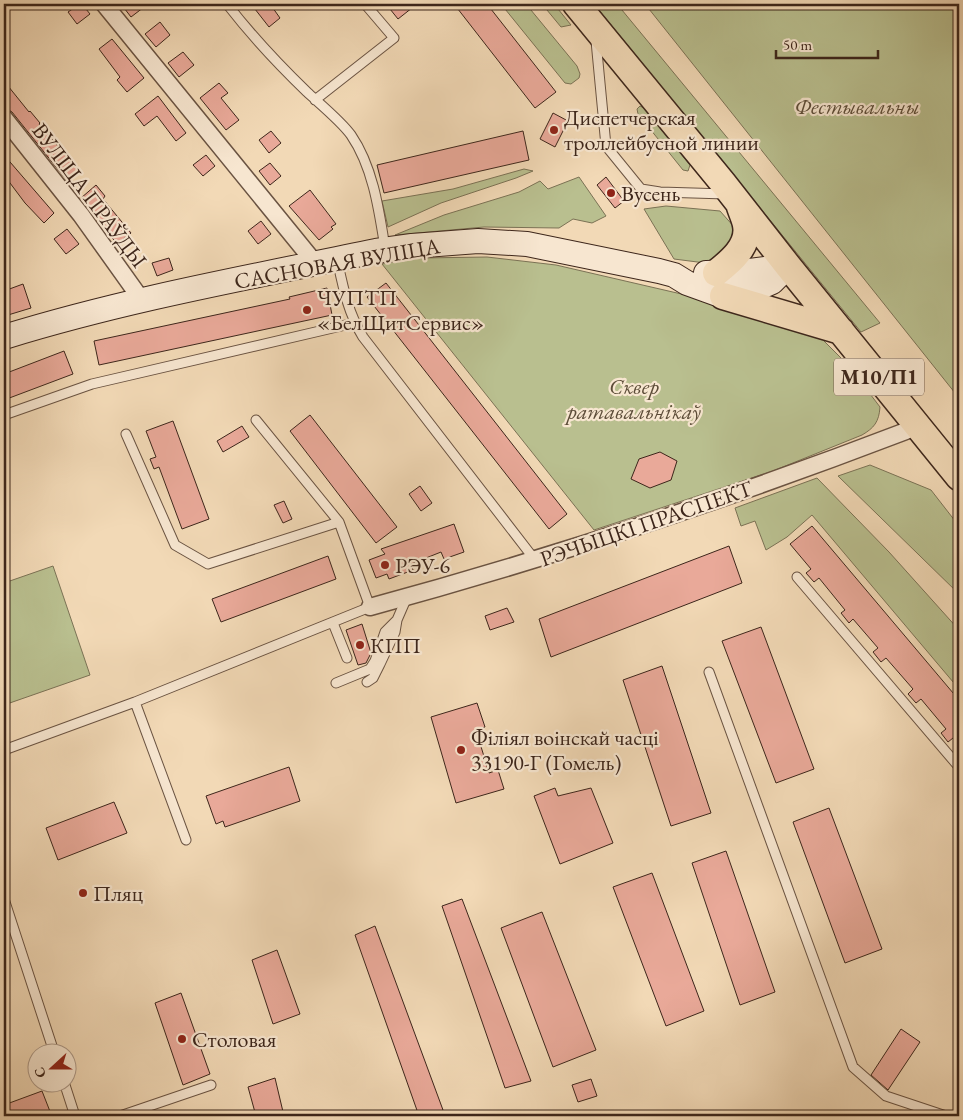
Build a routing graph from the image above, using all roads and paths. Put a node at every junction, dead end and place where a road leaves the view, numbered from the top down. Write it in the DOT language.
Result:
graph roads {
  1 [pos="104,4"];
  2 [pos="227,4"];
  3 [pos="364,4"];
  4 [pos="576,4"];
  5 [pos="595,28"];
  6 [pos="315,100"];
  7 [pos="4,118"];
  8 [pos="736,199"];
  9 [pos="385,250"];
  10 [pos="326,261"];
  11 [pos="788,266"];
  12 [pos="720,284"];
  13 [pos="141,299"];
  14 [pos="354,323"];
  15 [pos="841,331"];
  16 [pos="4,336"];
  17 [pos="4,415"];
  18 [pos="256,420"];
  19 [pos="917,423"];
  20 [pos="126,434"];
  21 [pos="959,477"];
  22 [pos="339,522"];
  23 [pos="535,560"];
  24 [pos="797,578"];
  25 [pos="407,597"];
  26 [pos="370,608"];
  27 [pos="397,620"];
  28 [pos="333,623"];
  29 [pos="347,658"];
  30 [pos="709,672"];
  31 [pos="367,682"];
  32 [pos="336,683"];
  33 [pos="135,702"];
  34 [pos="4,750"];
  35 [pos="959,767"];
  36 [pos="186,840"];
  37 [pos="4,899"];
  38 [pos="51,1042"];
  39 [pos="211,1085"];
  40 [pos="68,1092"];
  41 [pos="76,1116"];
  42 [pos="120,1116"];
  43 [pos="946,1116"];
  1 -- 10 [label="street"];
  2 -- 6 [label="lane"];
  3 -- 6 [label="lane"];
  4 -- 5 [label="main road, М10/П1"];
  5 -- 8 [label="main road, М10/П1"];
  5 -- 8 [label="lane"];
  6 -- 9 [label="lane"];
  7 -- 13 [label="street, ВУЛІЦА ПРАЎДЫ"];
  8 -- 11 [label="main road, М10/П1"];
  8 -- 12 [label="main road"];
  9 -- 10 [label="main road, САСНОВАЯ ВУЛІЦА"];
  9 -- 12 [label="main road, САСНОВАЯ ВУЛІЦА"];
  10 -- 13 [label="main road, САСНОВАЯ ВУЛІЦА"];
  10 -- 14 [label="lane"];
  11 -- 12 [label="main road, САСНОВАЯ ВУЛІЦА"];
  11 -- 15 [label="main road, М10/П1"];
  12 -- 15 [label="main road"];
  13 -- 16 [label="main road, САСНОВАЯ ВУЛІЦА"];
  14 -- 17 [label="lane"];
  14 -- 23 [label="lane"];
  15 -- 19 [label="main road, М10/П1"];
  18 -- 22 [label="lane"];
  19 -- 21 [label="main road, М10/П1"];
  19 -- 23 [label="street, РЭЧЫЦКІ ПРАСПЕКТ"];
  20 -- 22 [label="lane"];
  22 -- 26 [label="lane"];
  23 -- 25 [label="street, РЭЧЫЦКІ ПРАСПЕКТ"];
  24 -- 35 [label="lane"];
  25 -- 26 [label="street, РЭЧЫЦКІ ПРАСПЕКТ"];
  25 -- 27 [label="lane"];
  26 -- 28 [label="lane"];
  27 -- 31 [label="lane"];
  27 -- 32 [label="lane"];
  28 -- 29 [label="lane"];
  28 -- 33 [label="lane"];
  30 -- 43 [label="lane"];
  33 -- 34 [label="lane"];
  33 -- 36 [label="lane"];
  37 -- 38 [label="lane"];
  39 -- 42 [label="lane"];
  40 -- 41 [label="lane"];
}
